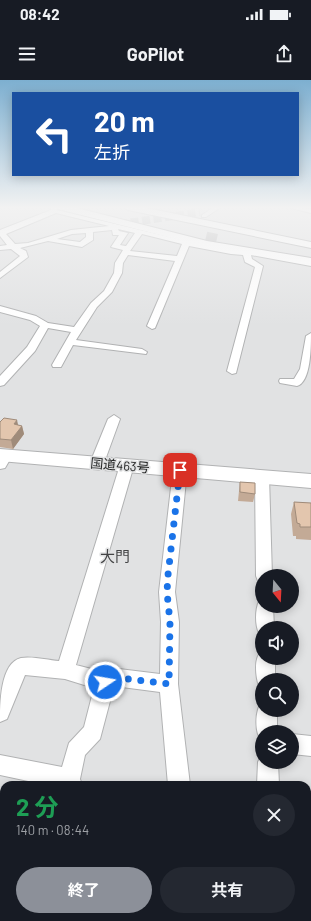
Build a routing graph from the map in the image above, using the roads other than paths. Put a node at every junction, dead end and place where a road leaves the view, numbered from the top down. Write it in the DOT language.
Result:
graph roads {
  1 [pos="116,246"];
  2 [pos="130,246"];
  3 [pos="185,246"];
  4 [pos="207,246"];
  5 [pos="218,246"];
  6 [pos="251,246"];
  7 [pos="288,246"];
  8 [pos="13,247"];
  9 [pos="22,247"];
  10 [pos="0,248"];
  11 [pos="127,251"];
  12 [pos="311,251"];
  13 [pos="251,253"];
  14 [pos="311,258"];
  15 [pos="180,259"];
  16 [pos="311,262"];
  17 [pos="0,276"];
  18 [pos="2,312"];
  19 [pos="44,325"];
  20 [pos="152,326"];
  21 [pos="77,330"];
  22 [pos="311,336"];
  23 [pos="70,342"];
  24 [pos="142,352"];
  25 [pos="57,365"];
  26 [pos="232,371"];
  27 [pos="284,381"];
  28 [pos="0,383"];
  29 [pos="114,419"];
  30 [pos="2,458"];
  31 [pos="97,463"];
  32 [pos="127,465"];
  33 [pos="180,470"];
  34 [pos="262,476"];
  35 [pos="311,481"];
  36 [pos="264,569"];
  37 [pos="65,670"];
  38 [pos="105,682"];
  39 [pos="169,684"];
  40 [pos="0,712"];
  41 [pos="299,745"];
  42 [pos="311,746"];
  43 [pos="0,765"];
  44 [pos="268,769"];
  45 [pos="66,781"];
  46 [pos="70,781"];
  47 [pos="179,781"];
  48 [pos="268,781"];
  1 -- 11 [label="street"];
  2 -- 11 [label="street"];
  3 -- 15 [label="street"];
  4 -- 13 [label="street"];
  5 -- 13 [label="highway"];
  6 -- 14 [label="highway"];
  7 -- 12 [label="highway"];
  8 -- 9 [label="street"];
  8 -- 10 [label="street"];
  8 -- 17 [label="street"];
  11 -- 15 [label="street"];
  11 -- 21 [label="street"];
  13 -- 16 [label="highway"];
  13 -- 26 [label="street"];
  15 -- 20 [label="street"];
  18 -- 19 [label="street"];
  19 -- 21 [label="street"];
  19 -- 28 [label="street"];
  21 -- 23 [label="street"];
  22 -- 27 [label="street"];
  23 -- 24 [label="street"];
  23 -- 25 [label="street"];
  29 -- 31 [label="street"];
  30 -- 31 [label="highway, 国道463号"];
  31 -- 32 [label="highway, 国道463号"];
  32 -- 33 [label="highway, 国道463号"];
  32 -- 37 [label="street"];
  33 -- 34 [label="highway, 国道463号"];
  33 -- 39 [label="street"];
  34 -- 35 [label="highway, 国道463号"];
  34 -- 36 [label="street"];
  37 -- 38 [label="street"];
  37 -- 40 [label="street"];
  38 -- 39 [label="street"];
  38 -- 46 [label="street"];
  39 -- 47 [label="street"];
  41 -- 42 [label="street"];
  43 -- 45 [label="street"];
  44 -- 48 [label="street"];
}
